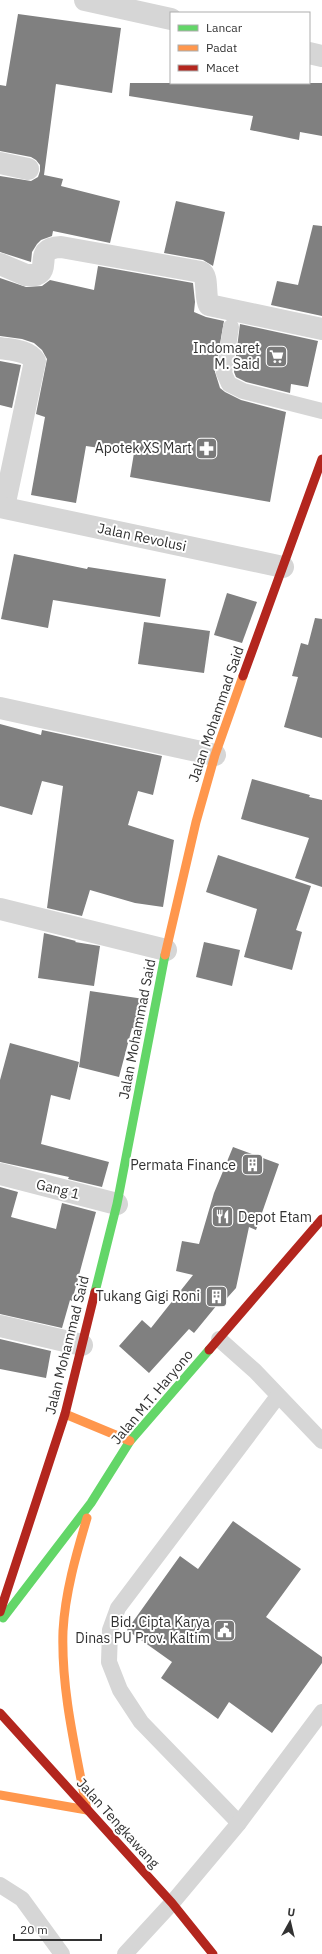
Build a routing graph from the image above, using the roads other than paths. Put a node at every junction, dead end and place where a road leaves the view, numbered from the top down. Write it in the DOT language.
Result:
graph roads {
  1 [pos="85,0"];
  2 [pos="170,19"];
  3 [pos="310,52"];
  4 [pos="322,56"];
  5 [pos="0,163"];
  6 [pos="28,169"];
  7 [pos="0,264"];
  8 [pos="231,326"];
  9 [pos="322,329"];
  10 [pos="0,348"];
  11 [pos="322,411"];
  12 [pos="322,459"];
  13 [pos="2,507"];
  14 [pos="283,567"];
  15 [pos="0,708"];
  16 [pos="215,756"];
  17 [pos="0,909"];
  18 [pos="166,950"];
  19 [pos="0,1174"];
  20 [pos="117,1204"];
  21 [pos="322,1219"];
  22 [pos="0,1326"];
  23 [pos="219,1339"];
  24 [pos="82,1345"];
  25 [pos="278,1396"];
  26 [pos="65,1414"];
  27 [pos="130,1441"];
  28 [pos="322,1441"];
  29 [pos="91,1503"];
  30 [pos="5,1580"];
  31 [pos="0,1612"];
  32 [pos="0,1622"];
  33 [pos="322,1712"];
  34 [pos="0,1713"];
  35 [pos="0,1795"];
  36 [pos="87,1810"];
  37 [pos="239,1823"];
  38 [pos="0,1886"];
  39 [pos="172,1903"];
  40 [pos="62,1954"];
  41 [pos="125,1954"];
  42 [pos="213,1954"];
  1 -- 2 [label="street"];
  3 -- 4 [label="street"];
  5 -- 6 [label="street"];
  7 -- 9 [label="street"];
  8 -- 11 [label="lane"];
  10 -- 13 [label="street"];
  12 -- 14 [label="street, Jalan Mohammad Said"];
  13 -- 14 [label="street, Jalan Revolusi"];
  14 -- 16 [label="street, Jalan Mohammad Said"];
  15 -- 16 [label="street"];
  16 -- 18 [label="street, Jalan Mohammad Said"];
  17 -- 18 [label="street"];
  18 -- 20 [label="street, Jalan Mohammad Said"];
  19 -- 20 [label="street, Gang 1"];
  20 -- 24 [label="street, Jalan Mohammad Said"];
  21 -- 23 [label="street, Jalan M.T. Haryono"];
  22 -- 24 [label="street"];
  23 -- 25 [label="lane"];
  23 -- 27 [label="street, Jalan M.T. Haryono"];
  24 -- 26 [label="street, Jalan Mohammad Said"];
  25 -- 28 [label="lane"];
  25 -- 37 [label="lane"];
  26 -- 27 [label="street"];
  26 -- 30 [label="street, Jalan Mohammad Said"];
  27 -- 29 [label="street, Jalan M.T. Haryono"];
  29 -- 32 [label="street, Jalan M.T. Haryono"];
  29 -- 36 [label="street"];
  30 -- 31 [label="street, Jalan Mohammad Said"];
  33 -- 37 [label="lane"];
  34 -- 36 [label="street, Jalan Tengkawang"];
  35 -- 36 [label="street"];
  36 -- 39 [label="street, Jalan Tengkawang"];
  37 -- 39 [label="lane"];
  38 -- 40 [label="lane"];
  39 -- 41 [label="lane"];
  39 -- 42 [label="street, Jalan Tengkawang"];
}
